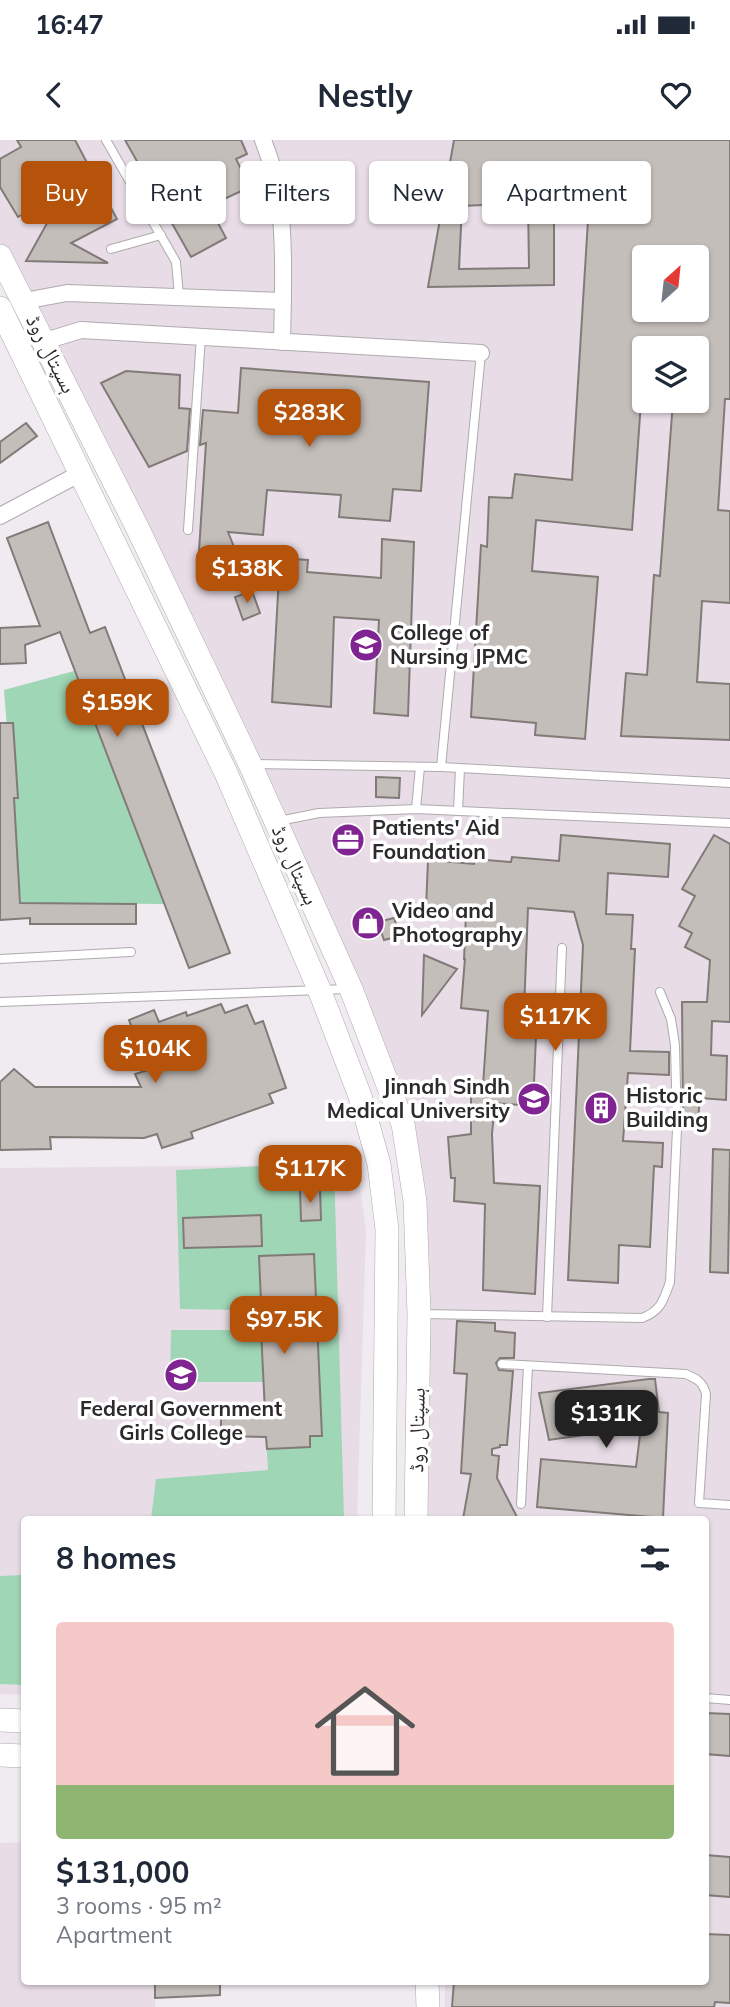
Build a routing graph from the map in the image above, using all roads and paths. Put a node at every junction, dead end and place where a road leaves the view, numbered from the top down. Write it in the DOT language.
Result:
graph roads {
  1 [pos="106,140"];
  2 [pos="263,140"];
  3 [pos="270,161"];
  4 [pos="280,224"];
  5 [pos="161,235"];
  6 [pos="111,249"];
  7 [pos="0,256"];
  8 [pos="179,296"];
  9 [pos="24,301"];
  10 [pos="283,301"];
  11 [pos="3,323"];
  12 [pos="201,336"];
  13 [pos="45,341"];
  14 [pos="282,342"];
  15 [pos="481,353"];
  16 [pos="81,473"];
  17 [pos="0,516"];
  18 [pos="188,530"];
  19 [pos="250,764"];
  20 [pos="420,767"];
  21 [pos="441,767"];
  22 [pos="460,769"];
  23 [pos="730,783"];
  24 [pos="416,809"];
  25 [pos="458,811"];
  26 [pos="275,822"];
  27 [pos="730,823"];
  28 [pos="562,948"];
  29 [pos="131,952"];
  30 [pos="0,959"];
  31 [pos="318,989"];
  32 [pos="351,989"];
  33 [pos="660,992"];
  34 [pos="0,1002"];
  35 [pos="419,1314"];
  36 [pos="547,1317"];
  37 [pos="502,1364"];
  38 [pos="528,1366"];
  39 [pos="521,1504"];
  40 [pos="730,1505"];
  41 [pos="384,1516"];
  42 [pos="416,1516"];
  43 [pos="709,1698"];
  44 [pos="730,1700"];
  45 [pos="0,1720"];
  46 [pos="21,1721"];
  47 [pos="0,1755"];
  48 [pos="21,1756"];
  49 [pos="427,1985"];
  50 [pos="428,2007"];
  1 -- 5 [label="lane"];
  2 -- 3 [label="street"];
  4 -- 10 [label="street"];
  5 -- 6 [label="lane"];
  5 -- 8 [label="lane"];
  7 -- 9 [label="main road, ہسپتال روڈ"];
  8 -- 9 [label="street"];
  8 -- 10 [label="street"];
  9 -- 13 [label="main road, ہسپتال روڈ"];
  10 -- 14 [label="street"];
  11 -- 16 [label="main road, ہسپتال روڈ"];
  12 -- 13 [label="street"];
  12 -- 14 [label="street"];
  12 -- 18 [label="lane"];
  13 -- 19 [label="main road, ہسپتال روڈ"];
  14 -- 15 [label="street"];
  15 -- 21 [label="lane"];
  16 -- 17 [label="street"];
  16 -- 31 [label="main road, ہسپتال روڈ"];
  19 -- 20 [label="lane"];
  19 -- 26 [label="main road, ہسپتال روڈ"];
  20 -- 21 [label="lane"];
  20 -- 24 [label="lane"];
  21 -- 22 [label="lane"];
  22 -- 23 [label="lane"];
  22 -- 25 [label="lane"];
  24 -- 25 [label="lane"];
  24 -- 26 [label="lane"];
  25 -- 27 [label="lane"];
  26 -- 32 [label="main road, ہسپتال روڈ"];
  28 -- 36 [label="lane"];
  29 -- 30 [label="lane"];
  31 -- 32 [label="lane"];
  31 -- 34 [label="lane"];
  31 -- 41 [label="main road, ہسپتال روڈ"];
  32 -- 35 [label="main road, ہسپتال روڈ"];
  33 -- 36 [label="lane"];
  35 -- 36 [label="lane"];
  35 -- 42 [label="main road, ہسپتال روڈ"];
  37 -- 38 [label="lane"];
  38 -- 39 [label="lane"];
  38 -- 40 [label="lane"];
  43 -- 44 [label="lane"];
  45 -- 46 [label="main road"];
  47 -- 48 [label="main road"];
  49 -- 50 [label="main road"];
}
